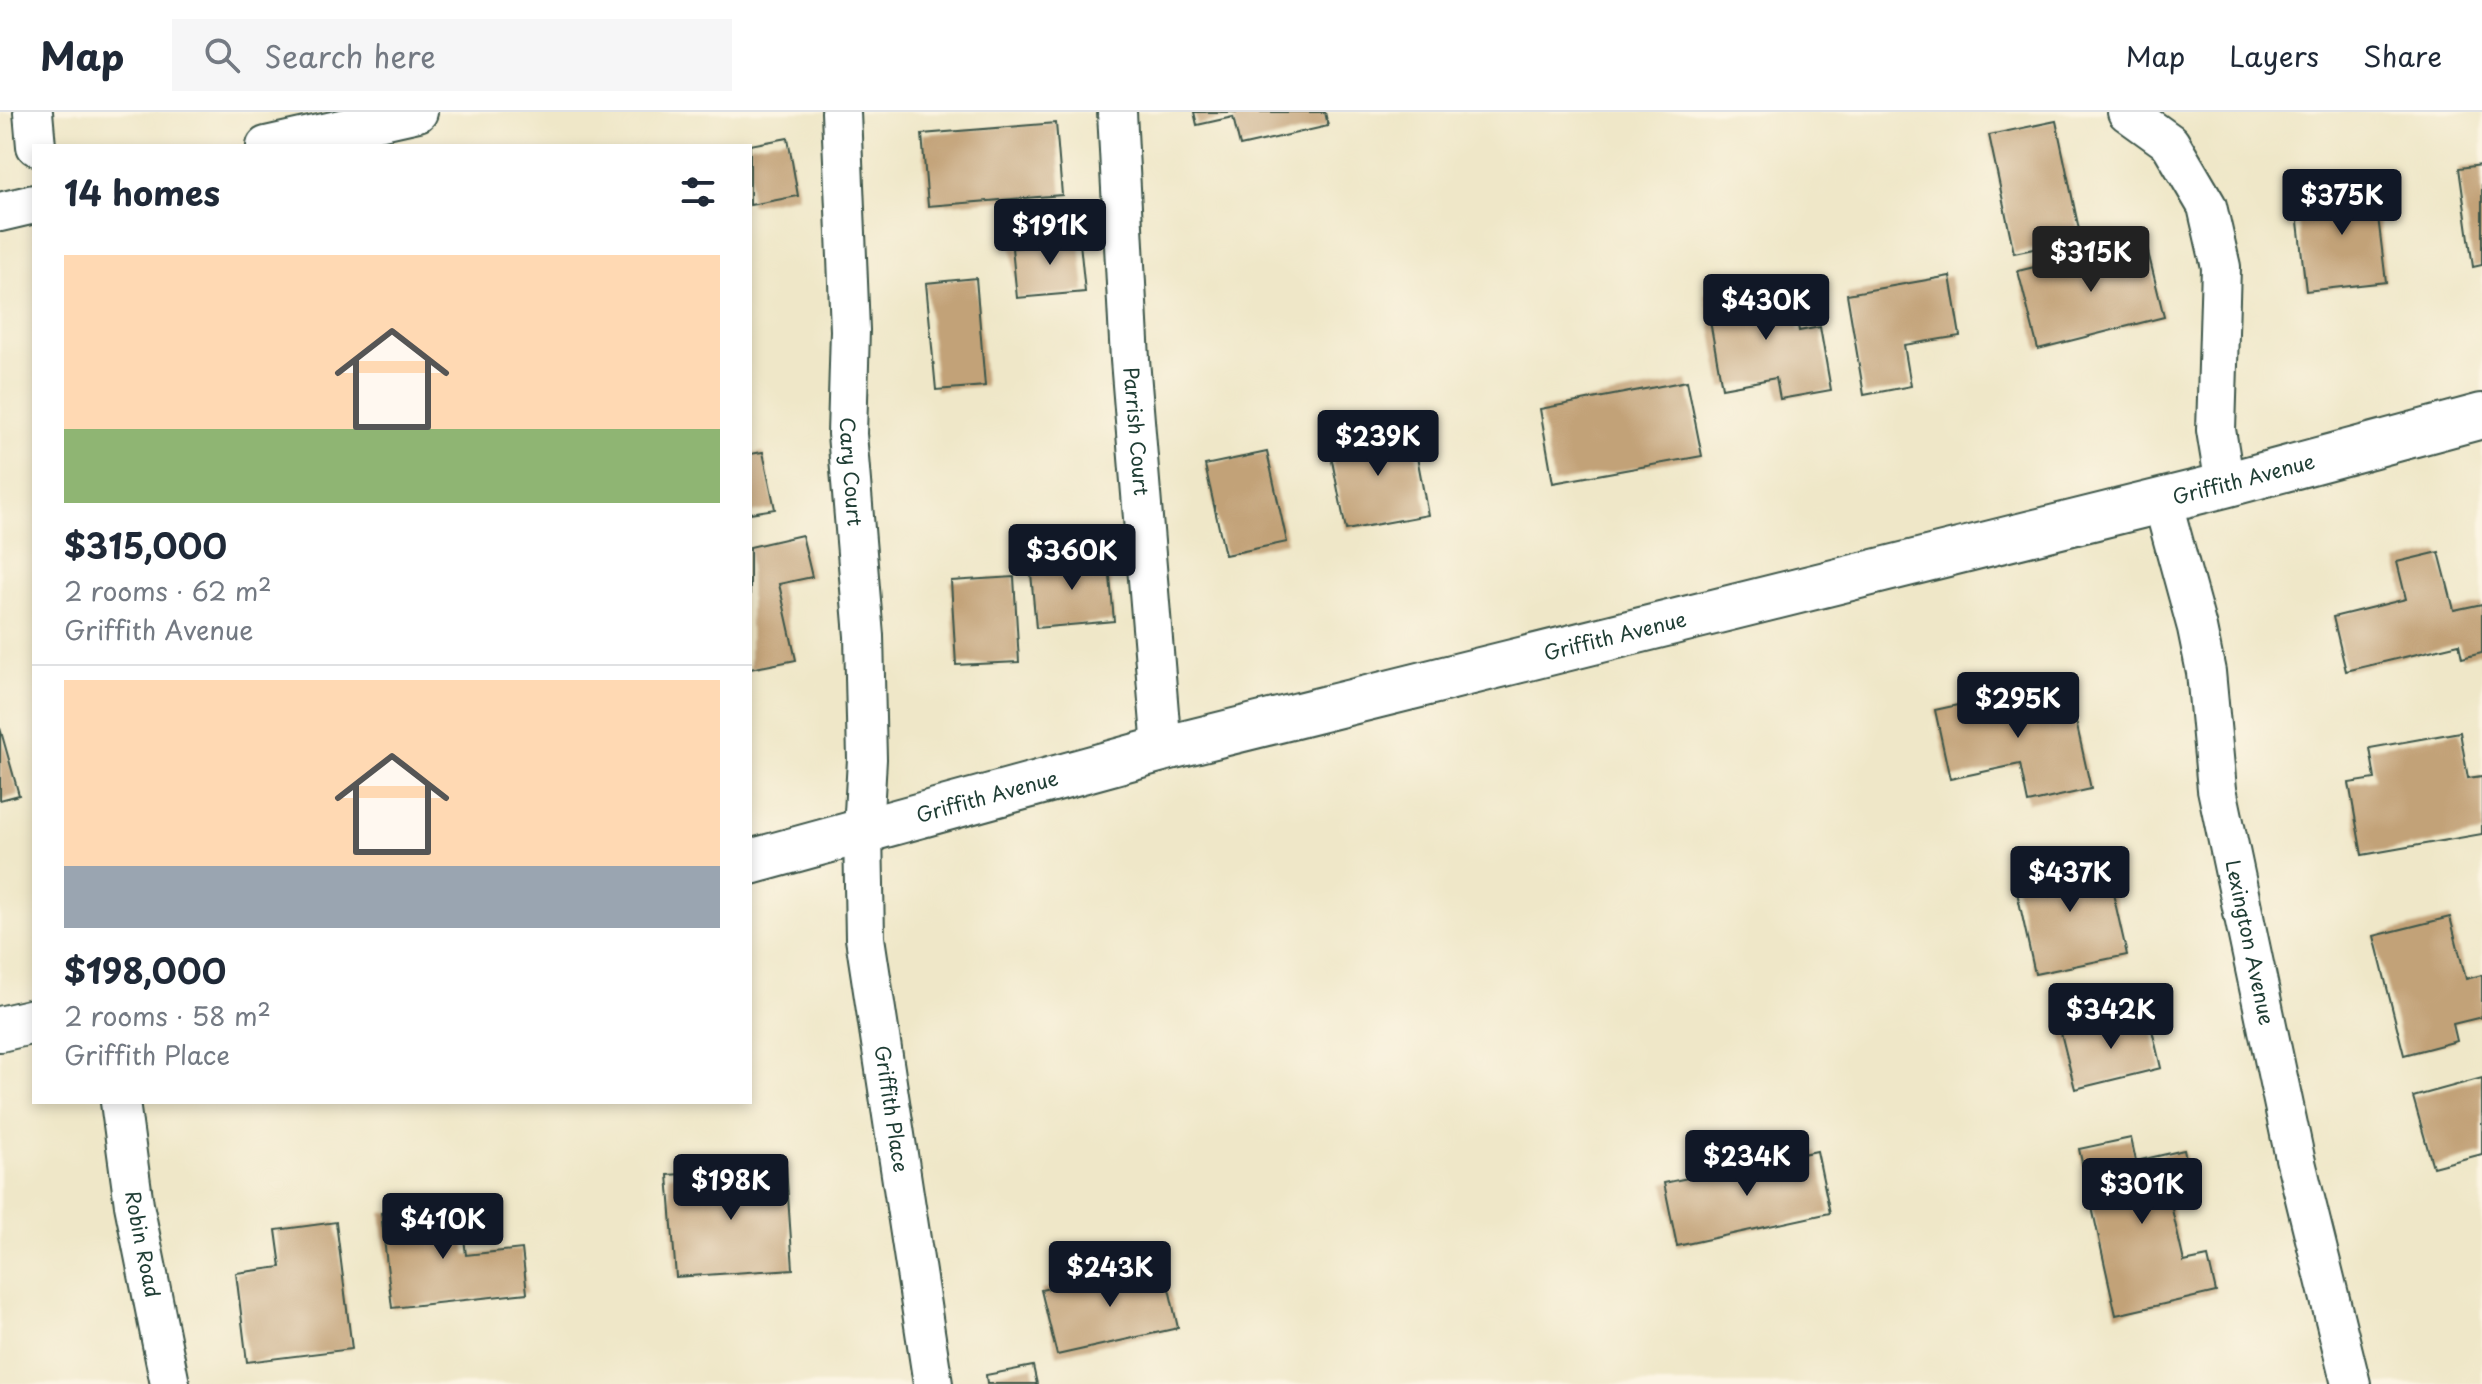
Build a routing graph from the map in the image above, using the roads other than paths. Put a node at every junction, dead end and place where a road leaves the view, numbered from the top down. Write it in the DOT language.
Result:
graph roads {
  1 [pos="33,112"];
  2 [pos="418,112"];
  3 [pos="841,112"];
  4 [pos="1117,112"];
  5 [pos="2127,112"];
  6 [pos="36,144"];
  7 [pos="275,144"];
  8 [pos="32,204"];
  9 [pos="0,212"];
  10 [pos="2482,416"];
  11 [pos="2225,485"];
  12 [pos="2162,500"];
  13 [pos="1162,749"];
  14 [pos="863,831"];
  15 [pos="752,861"];
  16 [pos="32,1021"];
  17 [pos="0,1029"];
  18 [pos="120,1104"];
  19 [pos="170,1384"];
  20 [pos="933,1384"];
  21 [pos="2351,1384"];
  1 -- 6 [label="street"];
  2 -- 7 [label="street"];
  3 -- 14 [label="street, Cary Court"];
  4 -- 13 [label="street, Parrish Court"];
  5 -- 11 [label="street"];
  8 -- 9 [label="street"];
  10 -- 11 [label="street, Griffith Avenue"];
  11 -- 12 [label="street, Griffith Avenue"];
  12 -- 13 [label="street, Griffith Avenue"];
  12 -- 21 [label="street, Lexington Avenue"];
  13 -- 14 [label="street, Griffith Avenue"];
  14 -- 15 [label="street, Griffith Avenue"];
  14 -- 20 [label="street, Griffith Place"];
  16 -- 17 [label="street"];
  18 -- 19 [label="street, Robin Road"];
}
